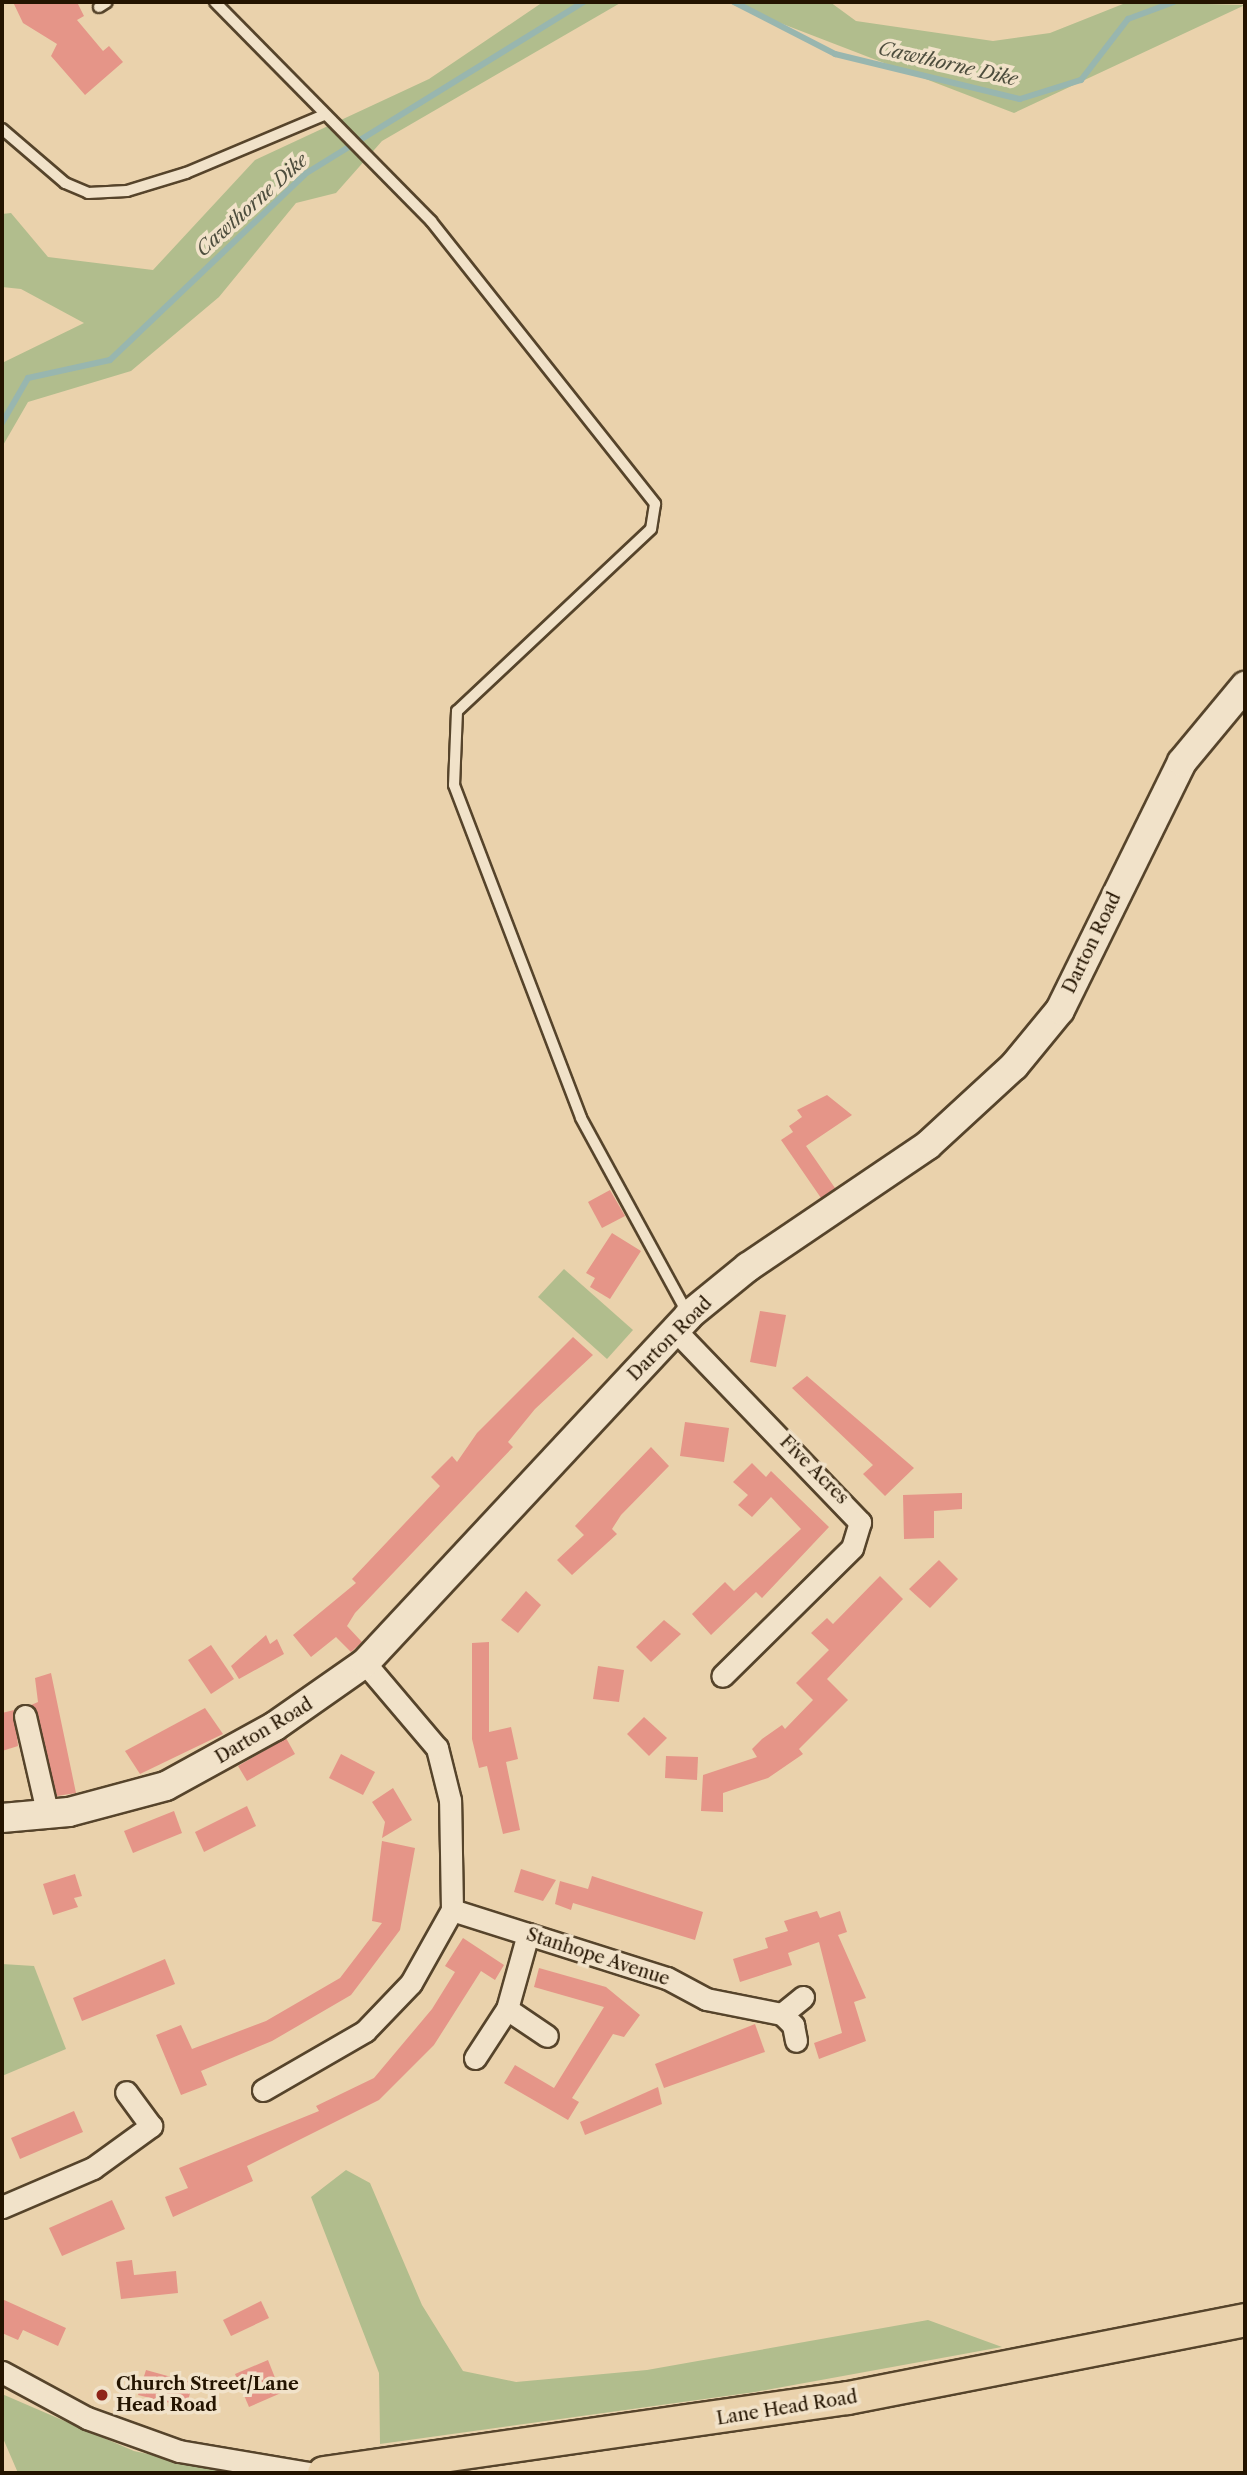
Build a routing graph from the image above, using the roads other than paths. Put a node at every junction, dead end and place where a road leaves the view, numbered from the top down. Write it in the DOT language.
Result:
graph roads {
  1 [pos="215,2"];
  2 [pos="324,115"];
  3 [pos="2,129"];
  4 [pos="1245,686"];
  5 [pos="682,1323"];
  6 [pos="365,1663"];
  7 [pos="722,1676"];
  8 [pos="25,1716"];
  9 [pos="48,1816"];
  10 [pos="2,1818"];
  11 [pos="452,1910"];
  12 [pos="528,1934"];
  13 [pos="803,1997"];
  14 [pos="507,2009"];
  15 [pos="782,2014"];
  16 [pos="547,2036"];
  17 [pos="796,2041"];
  18 [pos="475,2058"];
  19 [pos="263,2090"];
  20 [pos="126,2092"];
  21 [pos="2,2207"];
  22 [pos="1245,2320"];
  23 [pos="2,2372"];
  24 [pos="309,2473"];
  25 [pos="324,2473"];
  1 -- 2 [label="lane"];
  2 -- 3 [label="lane"];
  2 -- 5 [label="lane"];
  4 -- 5 [label="street, Darton Road"];
  5 -- 6 [label="street, Darton Road"];
  5 -- 7 [label="street, Five Acres"];
  6 -- 9 [label="street, Darton Road"];
  6 -- 11 [label="street"];
  8 -- 9 [label="street"];
  9 -- 10 [label="street, Darton Road"];
  11 -- 12 [label="street, Stanhope Avenue"];
  11 -- 19 [label="street"];
  12 -- 14 [label="street"];
  12 -- 15 [label="street, Stanhope Avenue"];
  13 -- 15 [label="street"];
  14 -- 16 [label="street"];
  14 -- 18 [label="street"];
  15 -- 17 [label="street"];
  20 -- 21 [label="street"];
  22 -- 25 [label="main road, Lane Head Road"];
  23 -- 24 [label="street"];
}
